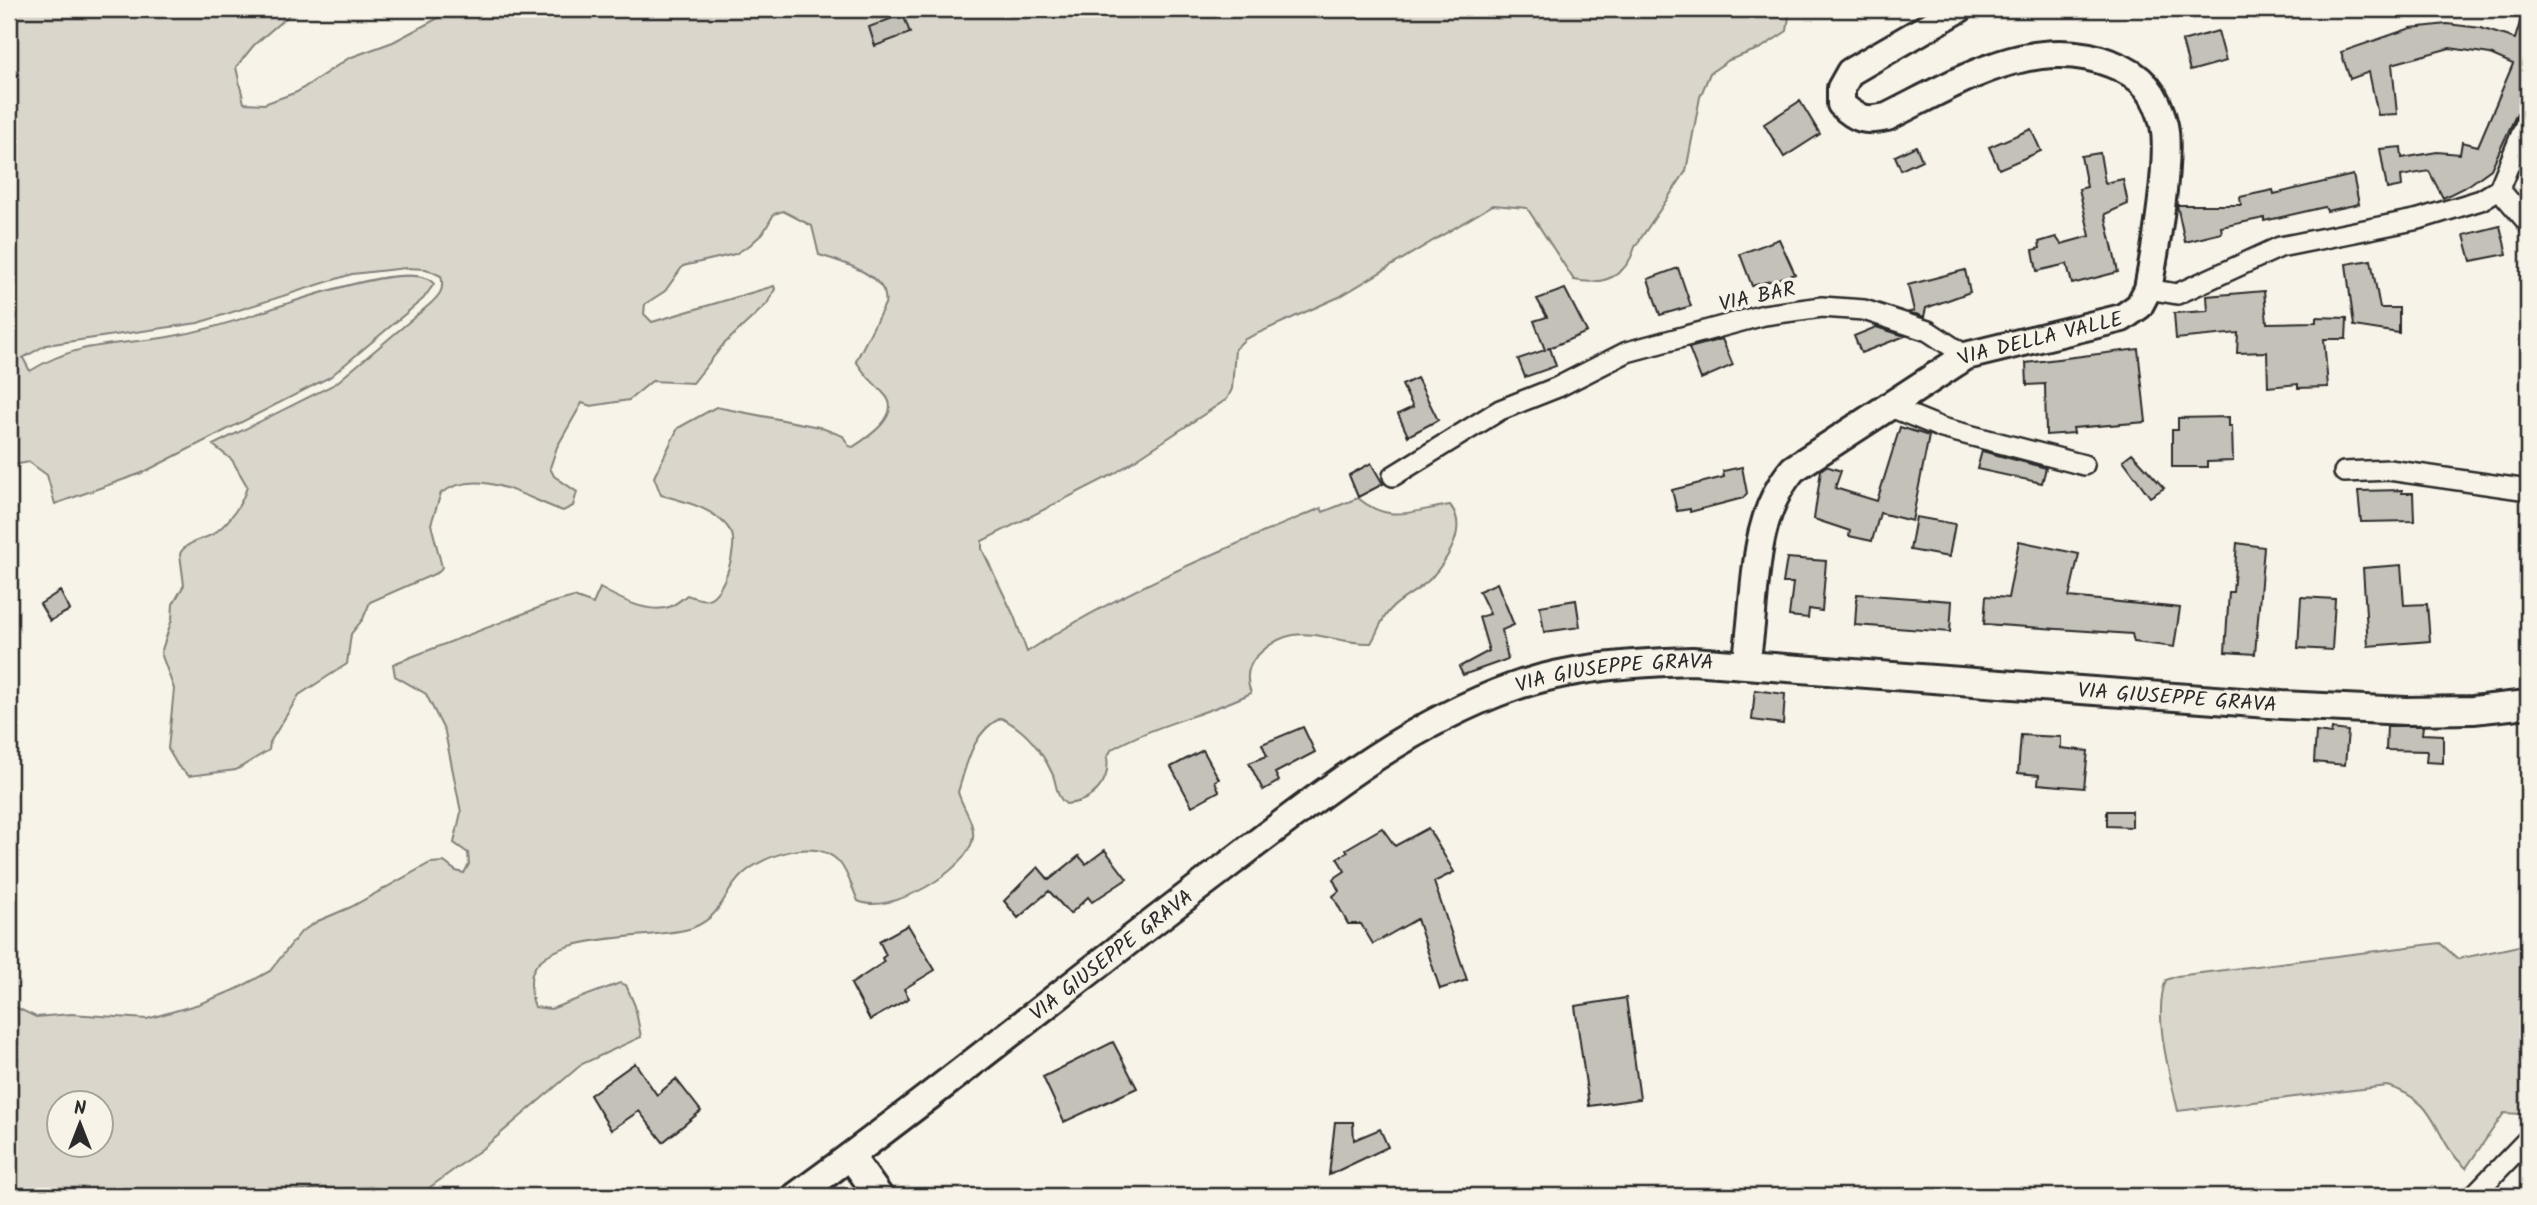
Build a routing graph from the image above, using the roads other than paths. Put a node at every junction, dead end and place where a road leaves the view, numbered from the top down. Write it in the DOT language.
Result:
graph roads {
  1 [pos="1959,9"];
  2 [pos="2528,118"];
  3 [pos="2499,189"];
  4 [pos="2528,223"];
  5 [pos="2148,289"];
  6 [pos="1966,356"];
  7 [pos="1888,406"];
  8 [pos="2084,465"];
  9 [pos="2344,471"];
  10 [pos="1393,476"];
  11 [pos="2528,490"];
  12 [pos="1746,663"];
  13 [pos="2528,704"];
  14 [pos="2528,1139"];
  15 [pos="850,1157"];
  16 [pos="796,1196"];
  17 [pos="879,1196"];
  18 [pos="2473,1196"];
  1 -- 5 [label="main road"];
  2 -- 3 [label="street"];
  3 -- 4 [label="street"];
  3 -- 5 [label="street"];
  5 -- 6 [label="main road, VIA DELLA VALLE"];
  6 -- 7 [label="main road, VIA DELLA VALLE"];
  6 -- 10 [label="street, VIA BAR"];
  7 -- 8 [label="street"];
  7 -- 12 [label="main road, VIA DELLA VALLE"];
  9 -- 11 [label="street"];
  12 -- 13 [label="main road, VIA GIUSEPPE GRAVA"];
  12 -- 15 [label="main road, VIA GIUSEPPE GRAVA"];
  14 -- 18 [label="street"];
  15 -- 16 [label="main road, VIA GIUSEPPE GRAVA"];
  15 -- 17 [label="main road"];
}
